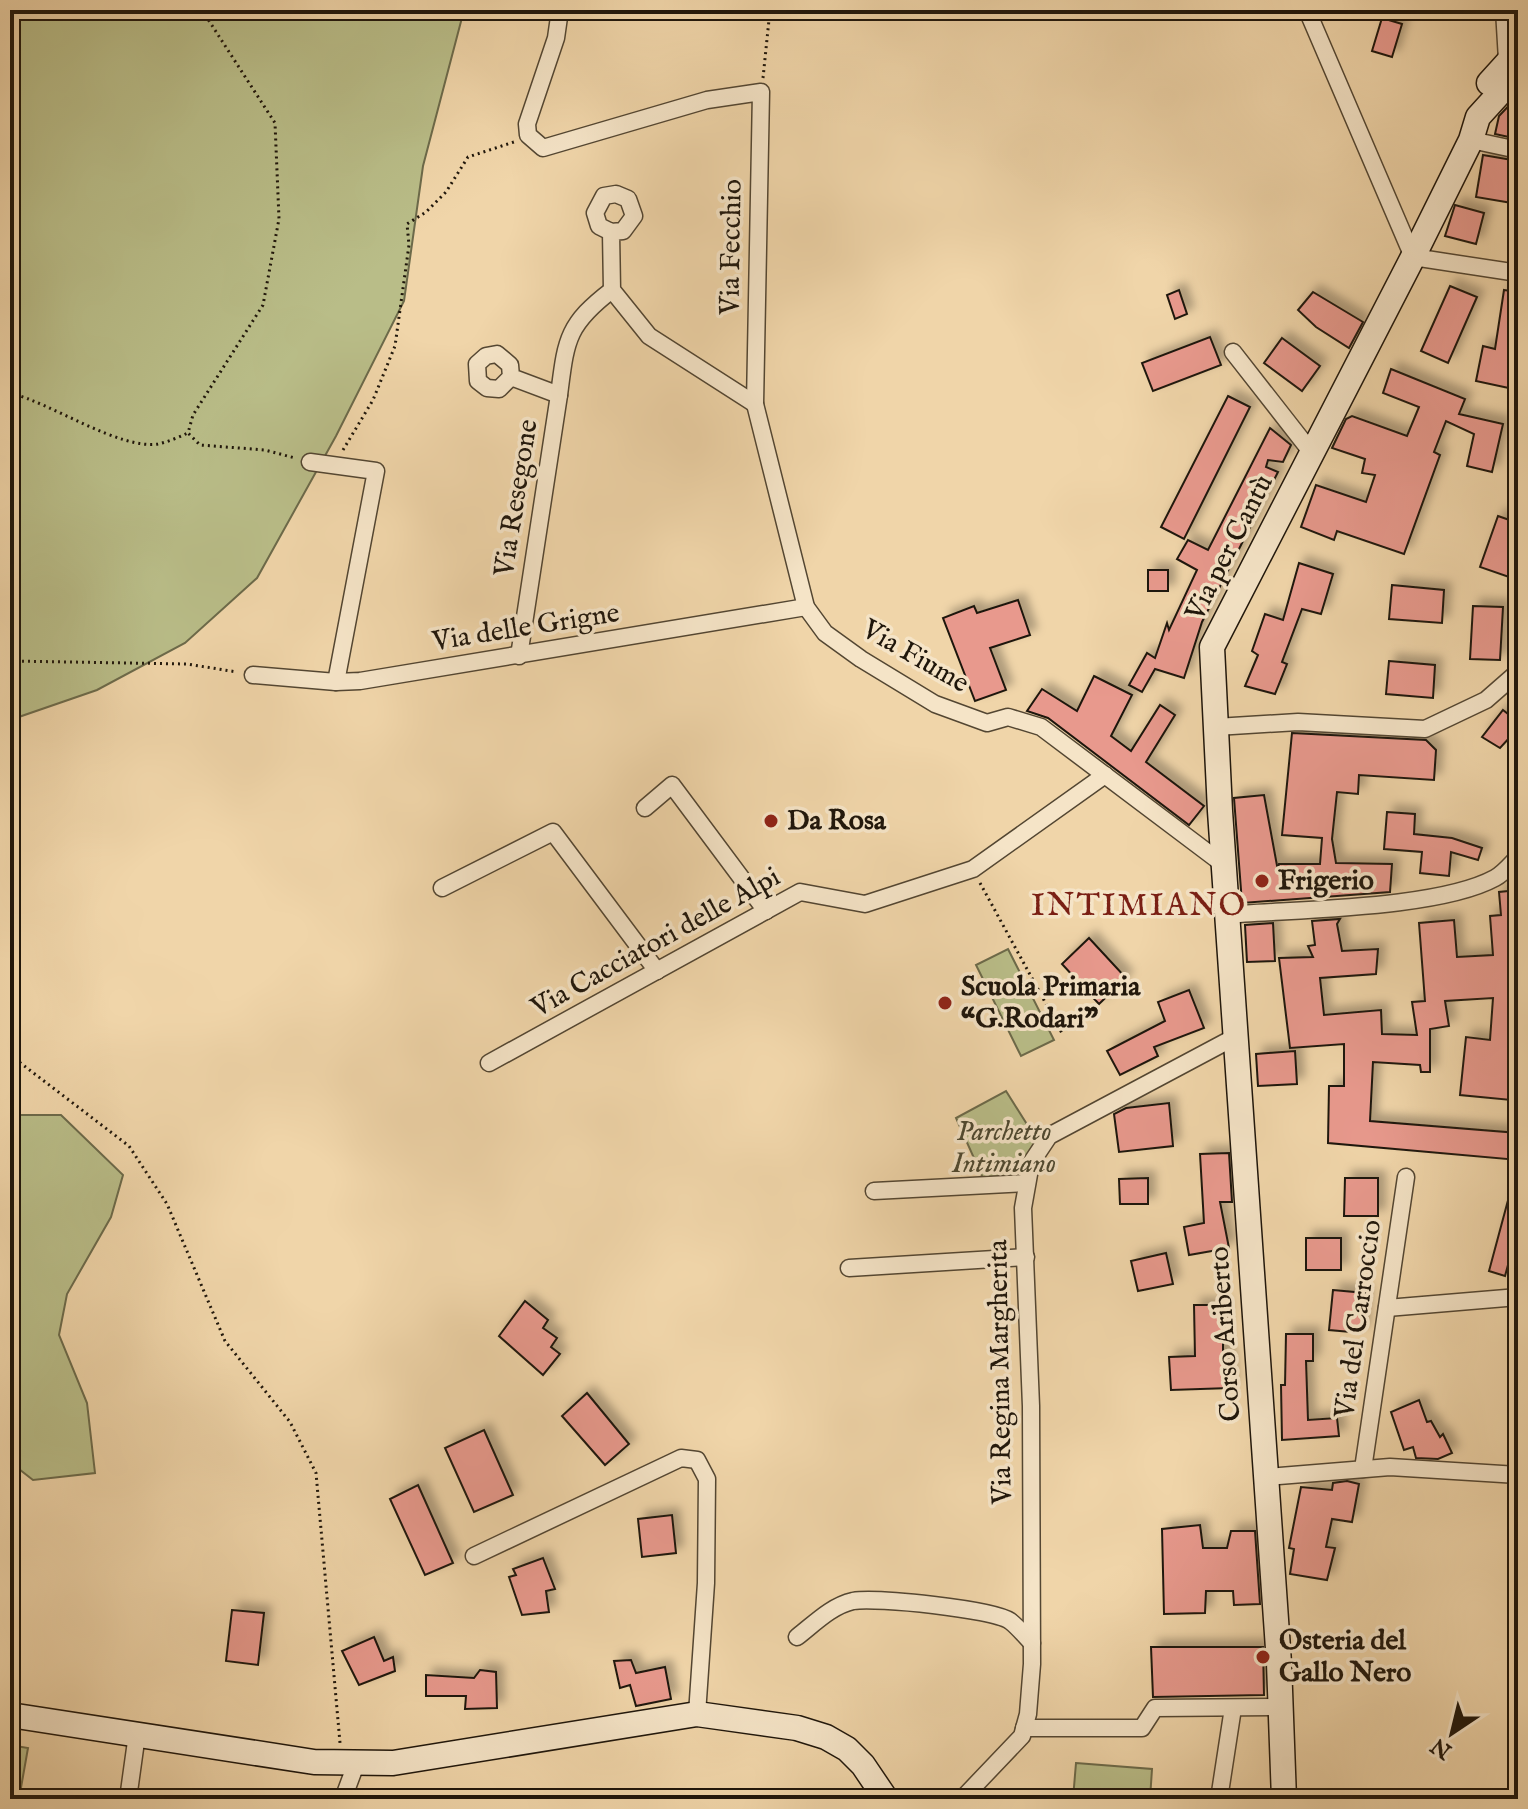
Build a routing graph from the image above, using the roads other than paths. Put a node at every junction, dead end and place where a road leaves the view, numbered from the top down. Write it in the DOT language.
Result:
graph roads {
  1 [pos="560,10"];
  2 [pos="1307,10"];
  3 [pos="1504,10"];
  4 [pos="1518,28"];
  5 [pos="1515,64"];
  6 [pos="1474,129"];
  7 [pos="1518,150"];
  8 [pos="611,232"];
  9 [pos="1413,257"];
  10 [pos="1518,273"];
  11 [pos="612,290"];
  12 [pos="1233,352"];
  13 [pos="511,377"];
  14 [pos="559,395"];
  15 [pos="755,404"];
  16 [pos="1312,453"];
  17 [pos="310,462"];
  18 [pos="806,607"];
  19 [pos="519,656"];
  20 [pos="1518,672"];
  21 [pos="253,675"];
  22 [pos="336,682"];
  23 [pos="1216,727"];
  24 [pos="1105,775"];
  25 [pos="645,808"];
  26 [pos="1518,857"];
  27 [pos="1223,864"];
  28 [pos="442,888"];
  29 [pos="766,911"];
  30 [pos="1227,915"];
  31 [pos="657,971"];
  32 [pos="1235,1037"];
  33 [pos="489,1063"];
  34 [pos="1406,1177"];
  35 [pos="1027,1183"];
  36 [pos="874,1191"];
  37 [pos="1026,1257"];
  38 [pos="849,1268"];
  39 [pos="1518,1297"];
  40 [pos="1387,1308"];
  41 [pos="1363,1469"];
  42 [pos="1518,1475"];
  43 [pos="1266,1477"];
  44 [pos="474,1556"];
  45 [pos="797,1637"];
  46 [pos="1032,1643"];
  47 [pos="1280,1707"];
  48 [pos="1233,1708"];
  49 [pos="697,1714"];
  50 [pos="10,1715"];
  51 [pos="1024,1728"];
  52 [pos="137,1734"];
  53 [pos="349,1764"];
  54 [pos="881,1793"];
  55 [pos="128,1799"];
  56 [pos="343,1799"];
  57 [pos="962,1799"];
  58 [pos="1219,1799"];
  59 [pos="1284,1799"];
  1 -- 15 [label="street, Via Fecchio"];
  2 -- 9 [label="street"];
  3 -- 4 [label="street"];
  3 -- 5 [label="street"];
  5 -- 6 [label="street, Via per Cantù"];
  6 -- 7 [label="street"];
  6 -- 9 [label="street, Via per Cantù"];
  8 -- 11 [label="street"];
  9 -- 10 [label="street"];
  9 -- 16 [label="street, Via per Cantù"];
  11 -- 14 [label="street, Via Resegone"];
  11 -- 15 [label="street"];
  12 -- 16 [label="street"];
  13 -- 14 [label="street"];
  14 -- 19 [label="street, Via Resegone"];
  15 -- 18 [label="street, Via Fiume"];
  16 -- 23 [label="street, Via per Cantù"];
  17 -- 22 [label="street"];
  18 -- 19 [label="street, Via delle Grigne"];
  18 -- 24 [label="street, Via Fiume"];
  19 -- 22 [label="street, Via delle Grigne"];
  20 -- 23 [label="street"];
  21 -- 22 [label="street, Via delle Grigne"];
  23 -- 27 [label="street, Via per Cantù"];
  24 -- 27 [label="street, Via Fiume"];
  24 -- 29 [label="street, Via Cacciatori delle Alpi"];
  25 -- 29 [label="street"];
  26 -- 30 [label="street"];
  27 -- 30 [label="street, Corso Ariberto"];
  28 -- 31 [label="street"];
  29 -- 31 [label="street, Via Cacciatori delle Alpi"];
  30 -- 32 [label="street, Corso Ariberto"];
  31 -- 33 [label="street, Via Cacciatori delle Alpi"];
  32 -- 35 [label="street, Via Regina Margherita"];
  32 -- 43 [label="street, Corso Ariberto"];
  34 -- 40 [label="street, Via del Carroccio"];
  35 -- 36 [label="street"];
  35 -- 37 [label="street, Via Regina Margherita"];
  37 -- 38 [label="street"];
  37 -- 46 [label="street, Via Regina Margherita"];
  39 -- 40 [label="street"];
  40 -- 41 [label="street, Via del Carroccio"];
  41 -- 42 [label="street"];
  41 -- 43 [label="street"];
  43 -- 47 [label="street, Corso Ariberto"];
  44 -- 49 [label="street"];
  45 -- 46 [label="street"];
  46 -- 51 [label="street, Via Regina Margherita"];
  47 -- 48 [label="street"];
  47 -- 59 [label="street, Corso Ariberto"];
  48 -- 51 [label="street"];
  48 -- 58 [label="street"];
  49 -- 53 [label="street"];
  49 -- 54 [label="street"];
  50 -- 52 [label="street"];
  51 -- 57 [label="street, Via Regina Margherita"];
  52 -- 53 [label="street"];
  52 -- 55 [label="street"];
  53 -- 56 [label="street"];
}
